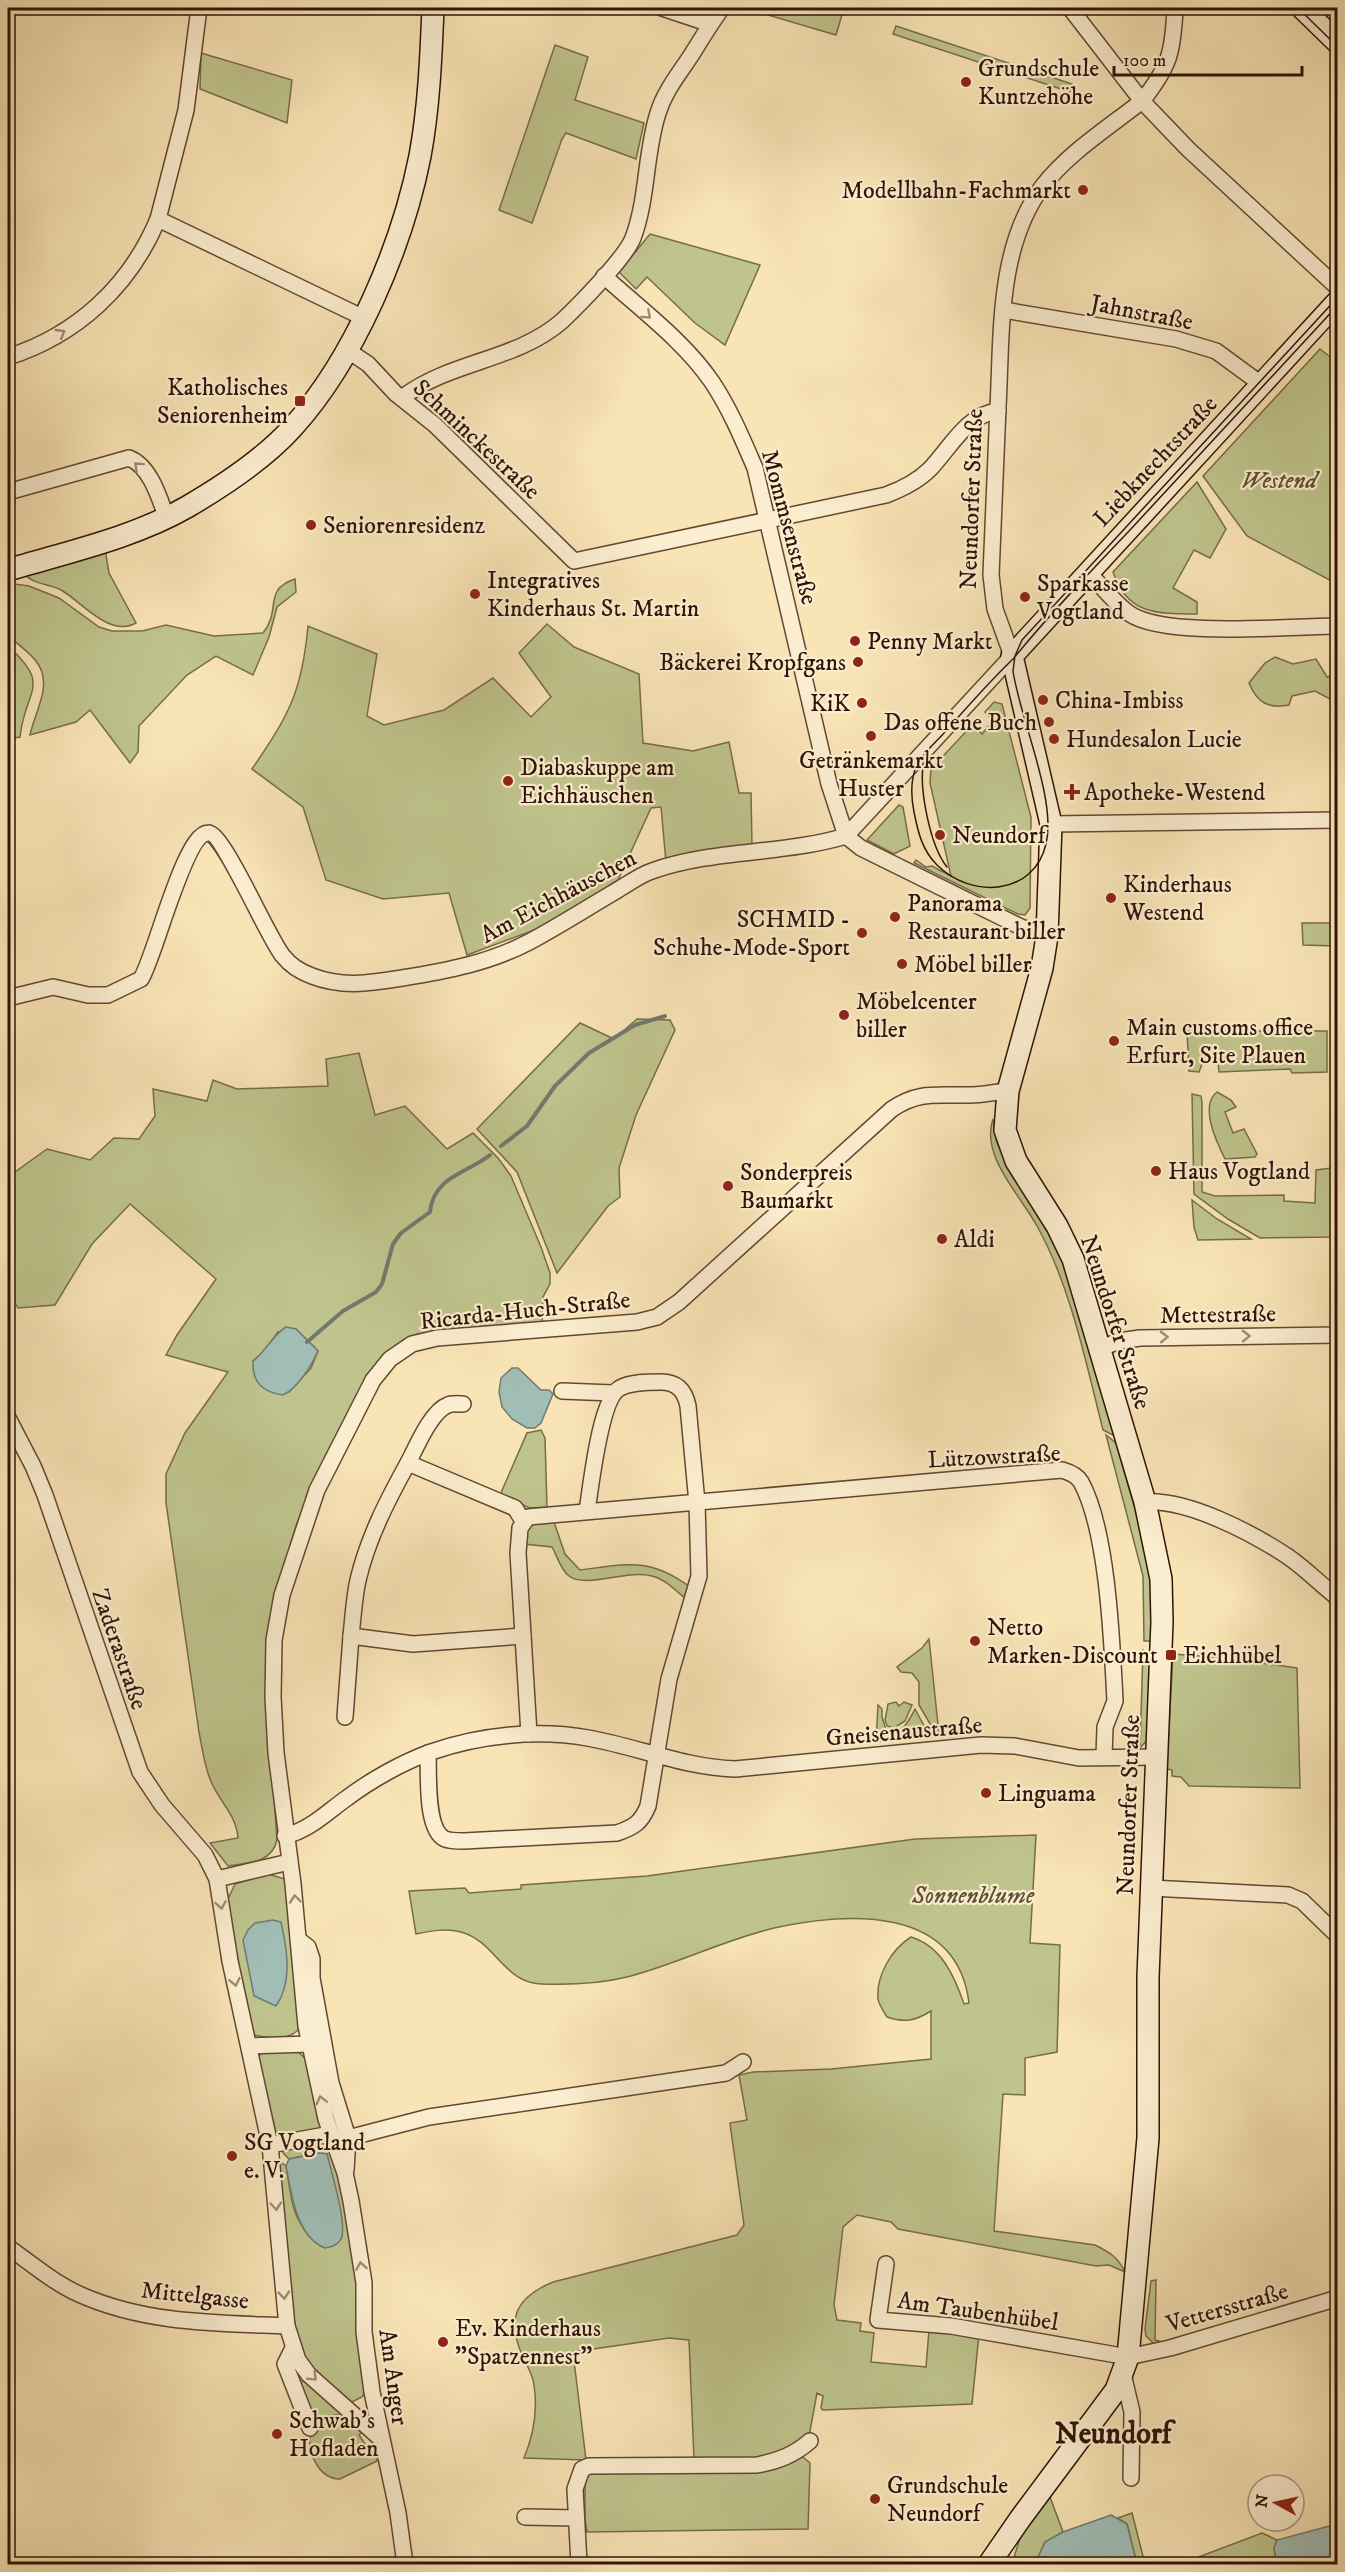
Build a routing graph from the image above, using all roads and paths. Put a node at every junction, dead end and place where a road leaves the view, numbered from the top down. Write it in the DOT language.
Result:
graph roads {
  1 [pos="199,8"];
  2 [pos="433,8"];
  3 [pos="662,8"];
  4 [pos="722,8"];
  5 [pos="1070,8"];
  6 [pos="1175,8"];
  7 [pos="1302,8"];
  8 [pos="710,24"];
  9 [pos="1338,43"];
  10 [pos="1142,101"];
  11 [pos="159,219"];
  12 [pos="604,276"];
  13 [pos="1338,288"];
  14 [pos="1338,302"];
  15 [pos="1004,310"];
  16 [pos="364,318"];
  17 [pos="347,350"];
  18 [pos="8,357"];
  19 [pos="1261,384"];
  20 [pos="403,397"];
  21 [pos="998,411"];
  22 [pos="8,492"];
  23 [pos="166,516"];
  24 [pos="768,522"];
  25 [pos="8,570"];
  26 [pos="1088,572"];
  27 [pos="1338,626"];
  28 [pos="1012,656"];
  29 [pos="1338,820"];
  30 [pos="1051,824"];
  31 [pos="846,836"];
  32 [pos="1047,936"];
  33 [pos="8,998"];
  34 [pos="1008,1091"];
  35 [pos="1338,1335"];
  36 [pos="1101,1348"];
  37 [pos="562,1391"];
  38 [pos="613,1393"];
  39 [pos="463,1404"];
  40 [pos="8,1418"];
  41 [pos="408,1463"];
  42 [pos="1145,1502"];
  43 [pos="697,1503"];
  44 [pos="587,1511"];
  45 [pos="526,1519"];
  46 [pos="1338,1598"];
  47 [pos="351,1636"];
  48 [pos="523,1636"];
  49 [pos="345,1717"];
  50 [pos="529,1734"];
  51 [pos="428,1753"];
  52 [pos="1156,1756"];
  53 [pos="656,1757"];
  54 [pos="1104,1757"];
  55 [pos="285,1836"];
  56 [pos="289,1862"];
  57 [pos="217,1879"];
  58 [pos="1151,1887"];
  59 [pos="1338,1936"];
  60 [pos="299,1940"];
  61 [pos="309,2044"];
  62 [pos="249,2046"];
  63 [pos="742,2062"];
  64 [pos="331,2134"];
  65 [pos="348,2138"];
  66 [pos="270,2145"];
  67 [pos="345,2173"];
  68 [pos="8,2247"];
  69 [pos="886,2264"];
  70 [pos="1338,2298"];
  71 [pos="287,2326"];
  72 [pos="293,2348"];
  73 [pos="1126,2366"];
  74 [pos="310,2428"];
  75 [pos="381,2439"];
  76 [pos="810,2441"];
  77 [pos="1131,2478"];
  78 [pos="525,2517"];
  79 [pos="576,2518"];
  80 [pos="405,2565"];
  81 [pos="579,2565"];
  82 [pos="989,2565"];
  1 -- 11 [label="street"];
  2 -- 16 [label="street"];
  3 -- 8 [label="street"];
  4 -- 8 [label="street"];
  5 -- 10 [label="street"];
  6 -- 10 [label="street, Neundorfer Straße"];
  7 -- 9 [label="street"];
  8 -- 12 [label="street"];
  10 -- 13 [label="street"];
  10 -- 15 [label="street, Neundorfer Straße"];
  11 -- 16 [label="street"];
  18 -- 11 [label="street, one-way"];
  12 -- 20 [label="street"];
  12 -- 24 [label="street, Mommsenstraße, one-way"];
  14 -- 19 [label="street, Liebknechtstraße"];
  15 -- 19 [label="street, Jahnstraße"];
  15 -- 21 [label="street, Neundorfer Straße"];
  16 -- 17 [label="street"];
  17 -- 20 [label="street, Schminckestraße"];
  17 -- 23 [label="street"];
  19 -- 26 [label="street, Liebknechtstraße"];
  20 -- 24 [label="street, Schminckestraße"];
  21 -- 24 [label="street"];
  21 -- 28 [label="street, Neundorfer Straße"];
  23 -- 22 [label="street, one-way"];
  23 -- 25 [label="street"];
  24 -- 31 [label="street, Mommsenstraße"];
  26 -- 27 [label="street"];
  26 -- 28 [label="street, Liebknechtstraße"];
  28 -- 30 [label="street, Neundorfer Straße"];
  28 -- 31 [label="street"];
  29 -- 30 [label="street"];
  30 -- 32 [label="street, Neundorfer Straße"];
  31 -- 32 [label="street"];
  31 -- 33 [label="street, Am Eichhäuschen"];
  32 -- 34 [label="street, Neundorfer Straße"];
  34 -- 36 [label="street, Neundorfer Straße"];
  34 -- 55 [label="street, Ricarda-Huch-Straße"];
  36 -- 35 [label="street, Mettestraße, one-way"];
  36 -- 42 [label="street, Neundorfer Straße"];
  37 -- 38 [label="street"];
  38 -- 43 [label="street"];
  38 -- 44 [label="street"];
  39 -- 41 [label="street"];
  40 -- 57 [label="street, Zaderastraße"];
  41 -- 45 [label="street"];
  41 -- 47 [label="street"];
  42 -- 46 [label="street"];
  42 -- 52 [label="street, Neundorfer Straße"];
  43 -- 44 [label="street, Lützowstraße"];
  43 -- 53 [label="street"];
  43 -- 54 [label="street, Lützowstraße"];
  44 -- 45 [label="street, Lützowstraße"];
  45 -- 48 [label="street"];
  47 -- 48 [label="street"];
  47 -- 49 [label="street"];
  48 -- 50 [label="street"];
  50 -- 51 [label="street, Gneisenaustraße"];
  50 -- 53 [label="street, Gneisenaustraße"];
  51 -- 53 [label="street"];
  51 -- 55 [label="street, Gneisenaustraße"];
  52 -- 54 [label="street, Gneisenaustraße"];
  52 -- 58 [label="street, Neundorfer Straße"];
  53 -- 54 [label="street, Gneisenaustraße"];
  55 -- 56 [label="street, Ricarda-Huch-Straße"];
  56 -- 57 [label="street"];
  60 -- 56 [label="street, Am Anger, one-way"];
  57 -- 62 [label="street, Am Anger, one-way"];
  58 -- 59 [label="street"];
  58 -- 73 [label="street, Neundorfer Straße"];
  60 -- 61 [label="street, Am Anger"];
  60 -- 65 [label="street, Am Anger"];
  61 -- 62 [label="street"];
  64 -- 61 [label="street, Am Anger, one-way"];
  62 -- 66 [label="street, Am Anger"];
  63 -- 65 [label="street"];
  64 -- 66 [label="street"];
  64 -- 67 [label="street, Am Anger"];
  65 -- 67 [label="street, Am Anger"];
  66 -- 71 [label="street, Am Anger, one-way"];
  75 -- 67 [label="street, Am Anger, one-way"];
  68 -- 71 [label="street, Mittelgasse"];
  69 -- 73 [label="street, Am Taubenhübel"];
  70 -- 73 [label="street, Vettersstraße"];
  71 -- 72 [label="street, Am Anger"];
  72 -- 74 [label="street"];
  72 -- 75 [label="street, Am Anger, one-way"];
  73 -- 77 [label="street"];
  73 -- 82 [label="street"];
  75 -- 80 [label="street"];
  76 -- 79 [label="street"];
  78 -- 79 [label="street"];
  79 -- 81 [label="street"];
}
